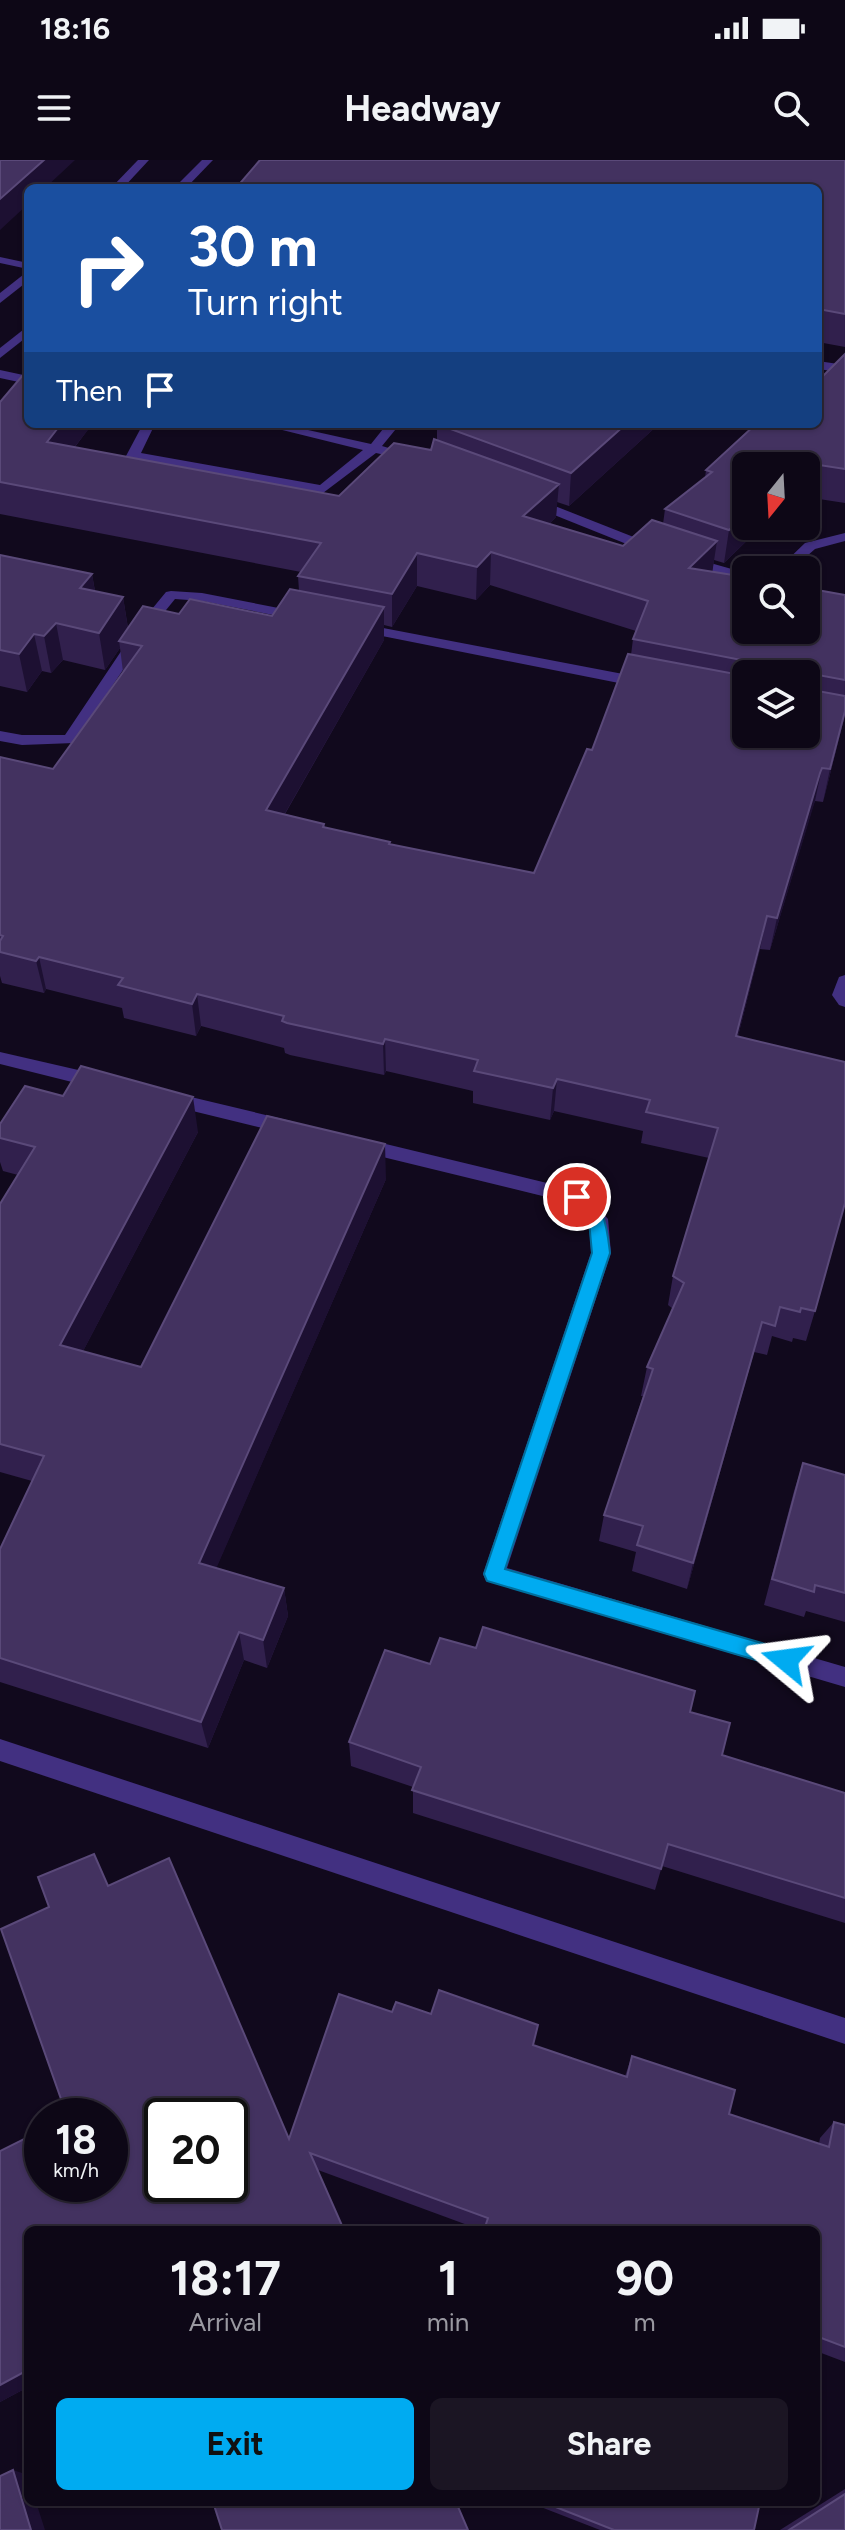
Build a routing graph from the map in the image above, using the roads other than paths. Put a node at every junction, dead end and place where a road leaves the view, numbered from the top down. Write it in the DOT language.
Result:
graph roads {
  1 [pos="144,160"];
  2 [pos="208,160"];
  3 [pos="121,184"];
  4 [pos="184,184"];
  5 [pos="0,260"];
  6 [pos="24,265"];
  7 [pos="24,278"];
  8 [pos="0,299"];
  9 [pos="24,333"];
  10 [pos="0,354"];
  11 [pos="822,366"];
  12 [pos="845,369"];
  13 [pos="0,374"];
  14 [pos="24,379"];
  15 [pos="147,428"];
  16 [pos="283,428"];
  17 [pos="391,428"];
  18 [pos="375,447"];
  19 [pos="430,462"];
  20 [pos="518,496"];
  21 [pos="845,537"];
  22 [pos="795,556"];
  23 [pos="732,573"];
  24 [pos="310,618"];
  25 [pos="341,624"];
  26 [pos="654,686"];
  27 [pos="0,736"];
  28 [pos="845,981"];
  29 [pos="845,1001"];
  30 [pos="0,1058"];
  31 [pos="114,1085"];
  32 [pos="144,1092"];
  33 [pos="309,1132"];
  34 [pos="339,1139"];
  35 [pos="845,1677"];
  36 [pos="0,1750"];
  37 [pos="845,2031"];
  1 -- 3 [label="street"];
  2 -- 4 [label="street"];
  5 -- 6 [label="street"];
  7 -- 8 [label="street"];
  9 -- 10 [label="street"];
  11 -- 12 [label="street"];
  13 -- 14 [label="street"];
  15 -- 18 [label="street"];
  16 -- 18 [label="street"];
  17 -- 18 [label="street"];
  18 -- 19 [label="street"];
  20 -- 23 [label="street"];
  21 -- 22 [label="street"];
  24 -- 27 [label="street"];
  25 -- 26 [label="street"];
  28 -- 29 [label="street"];
  30 -- 31 [label="street"];
  32 -- 33 [label="street"];
  34 -- 35 [label="street"];
  36 -- 37 [label="street"];
}
